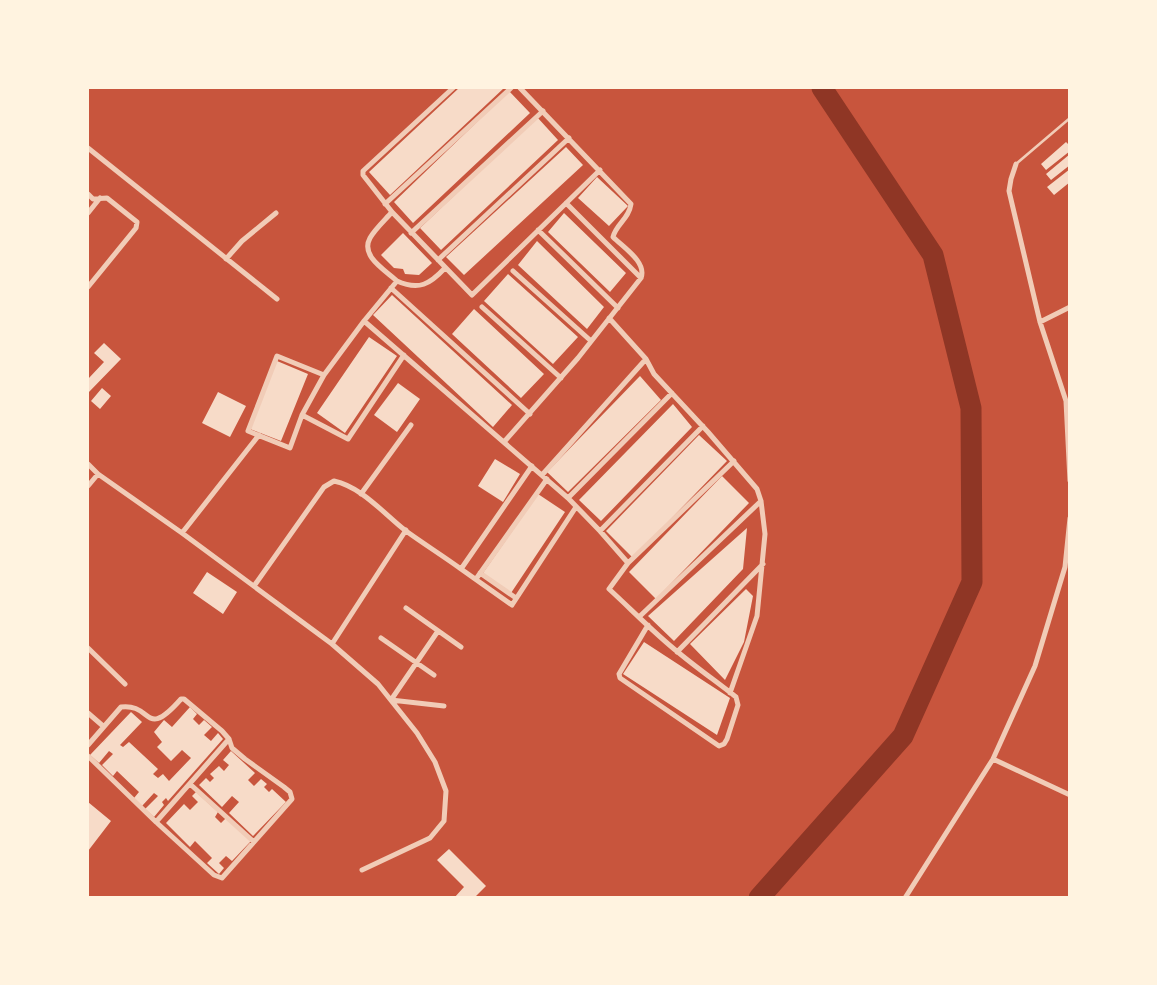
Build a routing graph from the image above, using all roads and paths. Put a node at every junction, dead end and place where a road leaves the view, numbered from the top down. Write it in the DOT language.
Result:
graph roads {
  1 [pos="453,88"];
  2 [pos="511,88"];
  3 [pos="520,88"];
  4 [pos="543,111"];
  5 [pos="1069,118"];
  6 [pos="569,138"];
  7 [pos="88,148"];
  8 [pos="1016,164"];
  9 [pos="600,170"];
  10 [pos="88,194"];
  11 [pos="100,198"];
  12 [pos="566,203"];
  13 [pos="385,204"];
  14 [pos="391,212"];
  15 [pos="88,213"];
  16 [pos="276,213"];
  17 [pos="538,230"];
  18 [pos="411,233"];
  19 [pos="226,258"];
  20 [pos="438,260"];
  21 [pos="445,268"];
  22 [pos="513,271"];
  23 [pos="641,278"];
  24 [pos="397,281"];
  25 [pos="88,287"];
  26 [pos="391,288"];
  27 [pos="277,299"];
  28 [pos="482,307"];
  29 [pos="1069,307"];
  30 [pos="618,308"];
  31 [pos="609,318"];
  32 [pos="364,321"];
  33 [pos="1040,322"];
  34 [pos="592,341"];
  35 [pos="404,355"];
  36 [pos="646,359"];
  37 [pos="324,375"];
  38 [pos="561,378"];
  39 [pos="672,393"];
  40 [pos="530,414"];
  41 [pos="302,415"];
  42 [pos="411,425"];
  43 [pos="703,426"];
  44 [pos="259,435"];
  45 [pos="504,442"];
  46 [pos="734,461"];
  47 [pos="88,464"];
  48 [pos="531,466"];
  49 [pos="98,474"];
  50 [pos="544,477"];
  51 [pos="1069,481"];
  52 [pos="88,486"];
  53 [pos="361,494"];
  54 [pos="568,498"];
  55 [pos="761,501"];
  56 [pos="576,507"];
  57 [pos="1069,518"];
  58 [pos="406,530"];
  59 [pos="600,531"];
  60 [pos="182,533"];
  61 [pos="628,563"];
  62 [pos="763,564"];
  63 [pos="461,569"];
  64 [pos="480,573"];
  65 [pos="476,579"];
  66 [pos="254,586"];
  67 [pos="516,598"];
  68 [pos="406,608"];
  69 [pos="639,617"];
  70 [pos="648,625"];
  71 [pos="438,631"];
  72 [pos="381,638"];
  73 [pos="332,644"];
  74 [pos="461,647"];
  75 [pos="88,648"];
  76 [pos="677,652"];
  77 [pos="417,663"];
  78 [pos="434,675"];
  79 [pos="125,684"];
  80 [pos="730,693"];
  81 [pos="391,700"];
  82 [pos="444,706"];
  83 [pos="88,713"];
  84 [pos="103,726"];
  85 [pos="229,739"];
  86 [pos="88,745"];
  87 [pos="88,756"];
  88 [pos="993,759"];
  89 [pos="190,784"];
  90 [pos="1069,795"];
  91 [pos="156,821"];
  92 [pos="254,842"];
  93 [pos="362,870"];
  94 [pos="905,898"];
  1 -- 13 [label="street"];
  2 -- 13 [label="street"];
  3 -- 4 [label="street"];
  4 -- 6 [label="street"];
  4 -- 18 [label="street"];
  5 -- 8 [label="lane"];
  6 -- 9 [label="street"];
  6 -- 20 [label="street"];
  7 -- 19 [label="street"];
  8 -- 33 [label="street"];
  9 -- 12 [label="street"];
  9 -- 23 [label="street"];
  10 -- 11 [label="street"];
  11 -- 15 [label="street"];
  11 -- 25 [label="street"];
  12 -- 17 [label="street"];
  12 -- 23 [label="street"];
  13 -- 14 [label="street"];
  14 -- 18 [label="street"];
  14 -- 24 [label="street"];
  16 -- 19 [label="street"];
  17 -- 21 [label="street"];
  17 -- 30 [label="street"];
  18 -- 20 [label="street"];
  19 -- 27 [label="street"];
  20 -- 21 [label="street"];
  21 -- 24 [label="street"];
  22 -- 34 [label="street"];
  23 -- 30 [label="street"];
  24 -- 26 [label="street"];
  26 -- 32 [label="street"];
  26 -- 40 [label="street"];
  28 -- 38 [label="street"];
  29 -- 33 [label="street"];
  30 -- 31 [label="street"];
  31 -- 34 [label="street"];
  31 -- 36 [label="street"];
  32 -- 35 [label="street"];
  32 -- 37 [label="street"];
  33 -- 51 [label="street"];
  34 -- 38 [label="street"];
  35 -- 41 [label="street"];
  35 -- 45 [label="street"];
  36 -- 39 [label="street"];
  36 -- 50 [label="street"];
  37 -- 41 [label="street"];
  37 -- 44 [label="street"];
  38 -- 40 [label="street"];
  39 -- 43 [label="street"];
  39 -- 54 [label="street"];
  40 -- 45 [label="street"];
  41 -- 44 [label="street"];
  42 -- 53 [label="street"];
  43 -- 46 [label="street"];
  43 -- 59 [label="street"];
  44 -- 60 [label="street"];
  45 -- 48 [label="street"];
  46 -- 55 [label="street"];
  46 -- 61 [label="street"];
  47 -- 49 [label="street"];
  48 -- 50 [label="street"];
  48 -- 63 [label="street"];
  49 -- 52 [label="street"];
  49 -- 60 [label="street"];
  50 -- 54 [label="street"];
  50 -- 64 [label="street"];
  53 -- 58 [label="street"];
  53 -- 66 [label="street"];
  54 -- 56 [label="street"];
  55 -- 62 [label="street"];
  55 -- 69 [label="street"];
  56 -- 59 [label="street"];
  56 -- 67 [label="street"];
  57 -- 88 [label="street"];
  58 -- 63 [label="street"];
  58 -- 73 [label="street"];
  59 -- 61 [label="street"];
  60 -- 66 [label="street"];
  61 -- 69 [label="street"];
  62 -- 76 [label="street"];
  62 -- 80 [label="street"];
  63 -- 65 [label="street"];
  64 -- 65 [label="street"];
  64 -- 67 [label="street"];
  65 -- 67 [label="street"];
  66 -- 73 [label="street"];
  68 -- 71 [label="street"];
  69 -- 70 [label="street"];
  70 -- 76 [label="street"];
  70 -- 80 [label="street"];
  71 -- 74 [label="street"];
  71 -- 77 [label="street"];
  72 -- 77 [label="street"];
  73 -- 81 [label="street"];
  75 -- 79 [label="street"];
  76 -- 80 [label="street"];
  77 -- 78 [label="street"];
  77 -- 81 [label="street"];
  81 -- 82 [label="street"];
  81 -- 93 [label="street"];
  83 -- 84 [label="street"];
  84 -- 85 [label="street"];
  84 -- 86 [label="street"];
  85 -- 89 [label="street"];
  85 -- 92 [label="street"];
  87 -- 91 [label="street"];
  88 -- 90 [label="street"];
  88 -- 94 [label="street"];
  89 -- 91 [label="street"];
  89 -- 92 [label="street"];
  91 -- 92 [label="street"];
}
